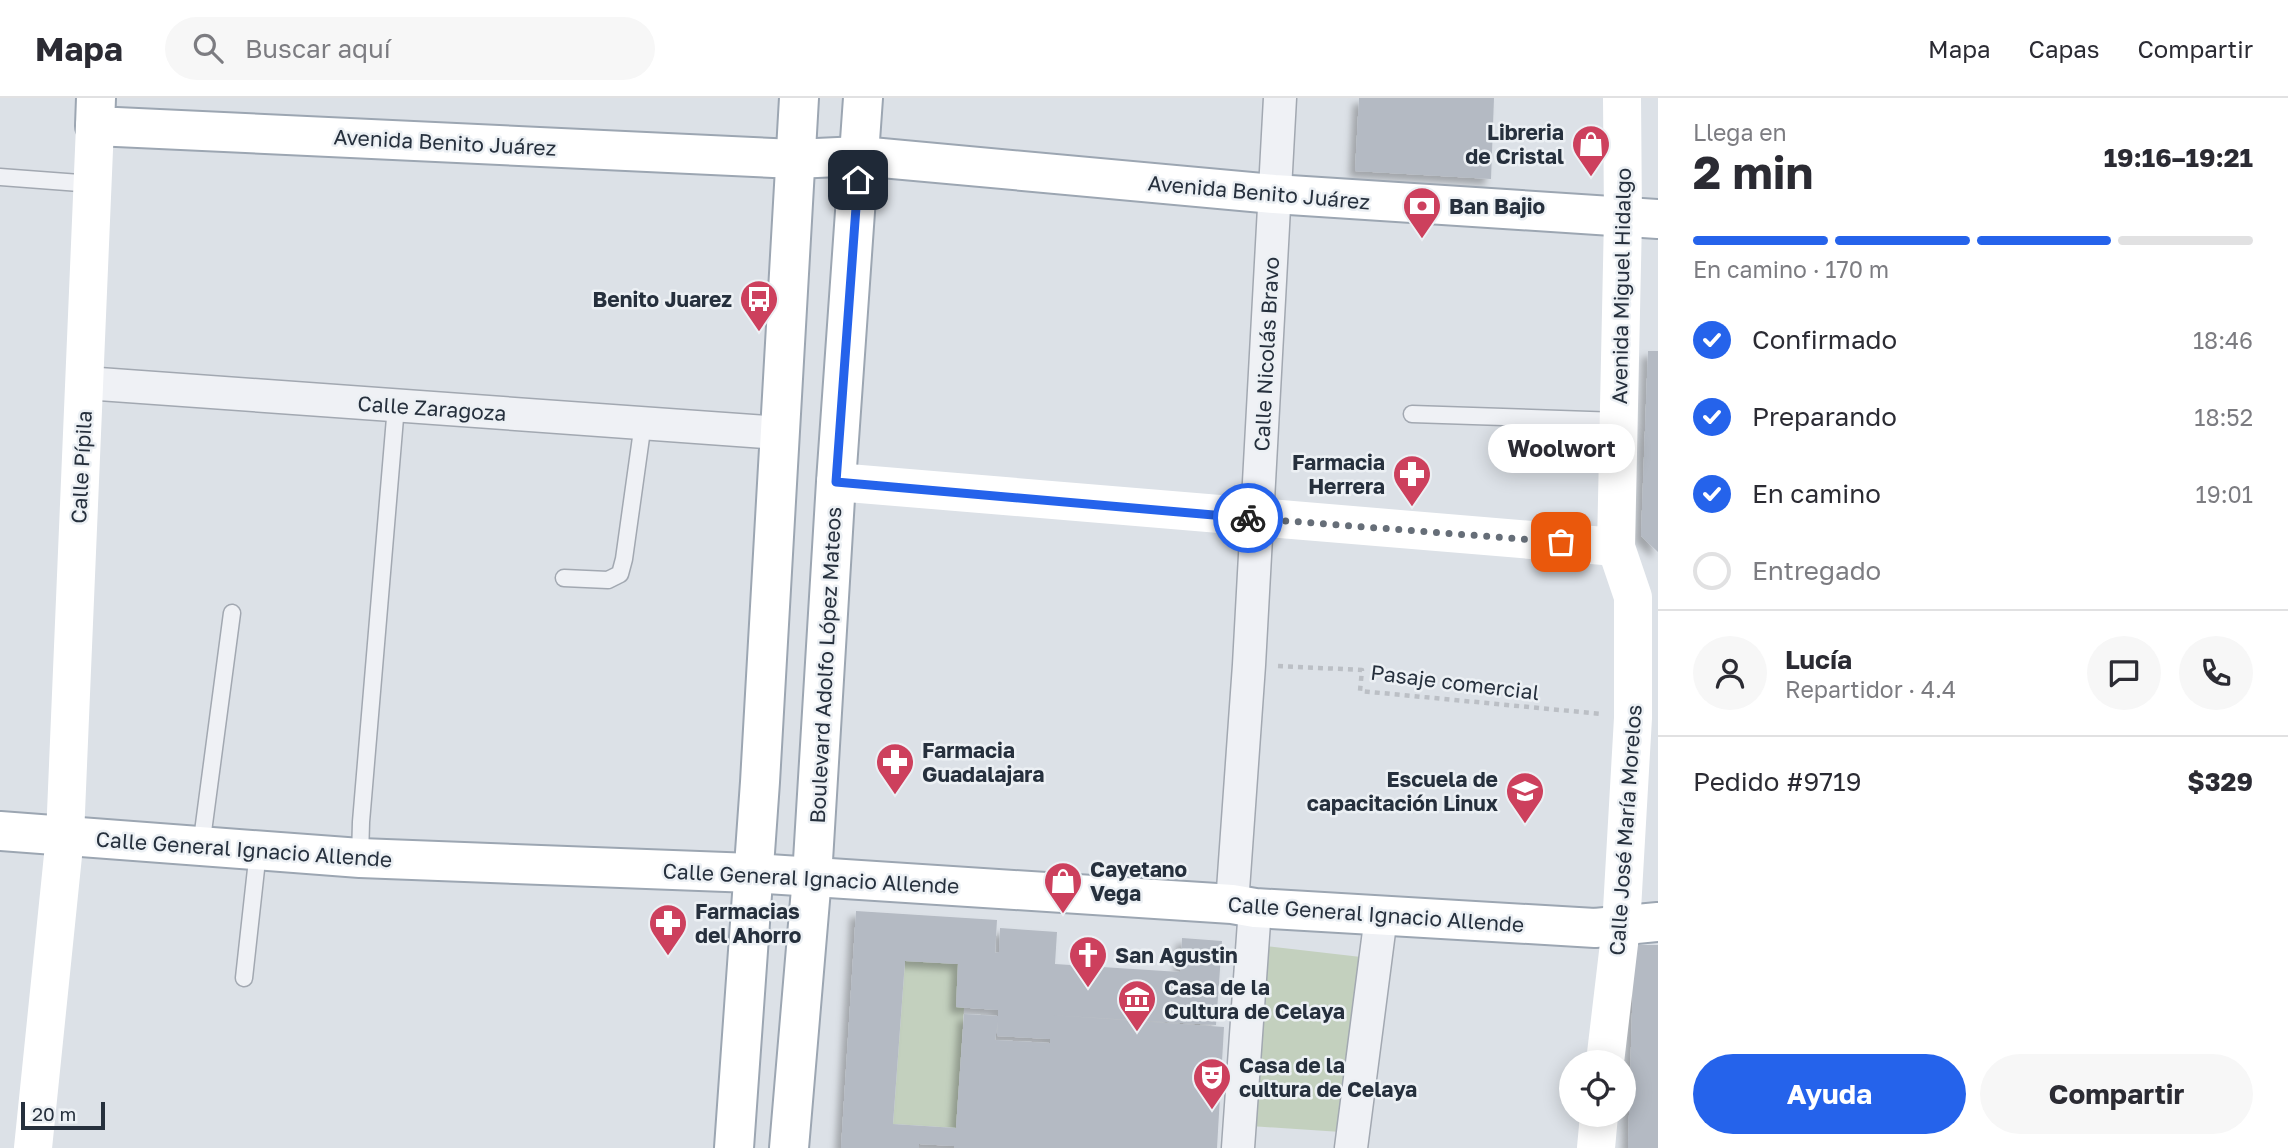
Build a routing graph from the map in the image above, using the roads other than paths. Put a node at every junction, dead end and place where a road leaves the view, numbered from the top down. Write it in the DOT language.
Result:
graph roads {
  1 [pos="799,98"];
  2 [pos="863,98"];
  3 [pos="1280,98"];
  4 [pos="1622,98"];
  5 [pos="96,112"];
  6 [pos="860,156"];
  7 [pos="795,159"];
  8 [pos="0,177"];
  9 [pos="93,184"];
  10 [pos="1275,194"];
  11 [pos="1641,218"];
  12 [pos="85,383"];
  13 [pos="396,406"];
  14 [pos="1412,414"];
  15 [pos="1619,421"];
  16 [pos="643,423"];
  17 [pos="780,433"];
  18 [pos="836,482"];
  19 [pos="1257,518"];
  20 [pos="1616,547"];
  21 [pos="564,578"];
  22 [pos="1633,597"];
  23 [pos="232,613"];
  24 [pos="0,831"];
  25 [pos="65,836"];
  26 [pos="201,847"];
  27 [pos="258,851"];
  28 [pos="360,858"];
  29 [pos="752,873"];
  30 [pos="812,877"];
  31 [pos="1243,906"];
  32 [pos="1381,916"];
  33 [pos="1658,922"];
  34 [pos="1621,927"];
  35 [pos="244,978"];
  36 [pos="1606,1050"];
  37 [pos="1598,1127"];
  38 [pos="33,1148"];
  39 [pos="734,1148"];
  40 [pos="789,1148"];
  41 [pos="1238,1148"];
  42 [pos="1351,1148"];
  43 [pos="1596,1148"];
  1 -- 7 [label="main road"];
  2 -- 6 [label="main road, Boulevard Adolfo López Mateos"];
  3 -- 10 [label="street, Calle Nicolás Bravo"];
  4 -- 11 [label="main road, Avenida Miguel Hidalgo"];
  5 -- 7 [label="main road, Avenida Benito Juárez"];
  5 -- 9 [label="main road, Calle Pípila"];
  6 -- 7 [label="main road, Avenida Benito Juárez"];
  6 -- 10 [label="main road, Avenida Benito Juárez"];
  6 -- 18 [label="main road, Boulevard Adolfo López Mateos"];
  7 -- 17 [label="main road"];
  8 -- 9 [label="lane"];
  9 -- 12 [label="main road, Calle Pípila"];
  10 -- 11 [label="main road, Avenida Benito Juárez"];
  10 -- 19 [label="street, Calle Nicolás Bravo"];
  11 -- 15 [label="main road, Avenida Miguel Hidalgo"];
  12 -- 13 [label="street, Calle Zaragoza"];
  12 -- 25 [label="main road, Calle Pípila"];
  13 -- 16 [label="street, Calle Zaragoza"];
  13 -- 28 [label="lane"];
  14 -- 15 [label="lane"];
  15 -- 20 [label="main road, Avenida Miguel Hidalgo"];
  16 -- 17 [label="street, Calle Zaragoza"];
  16 -- 21 [label="lane"];
  17 -- 29 [label="main road"];
  18 -- 19 [label="main road"];
  18 -- 30 [label="main road, Boulevard Adolfo López Mateos"];
  19 -- 20 [label="main road"];
  19 -- 31 [label="street, Calle Nicolás Bravo"];
  20 -- 22 [label="main road, Avenida Miguel Hidalgo"];
  22 -- 34 [label="main road, Calle José María Morelos"];
  23 -- 26 [label="lane"];
  24 -- 25 [label="main road, Calle General Ignacio Allende"];
  25 -- 26 [label="main road, Calle General Ignacio Allende"];
  25 -- 38 [label="main road, Calle Pípila"];
  26 -- 27 [label="main road, Calle General Ignacio Allende"];
  27 -- 28 [label="main road, Calle General Ignacio Allende"];
  27 -- 35 [label="lane"];
  28 -- 29 [label="main road, Calle General Ignacio Allende"];
  29 -- 30 [label="main road, Calle General Ignacio Allende"];
  29 -- 39 [label="main road"];
  30 -- 31 [label="main road, Calle General Ignacio Allende"];
  30 -- 40 [label="main road, Boulevard Adolfo López Mateos"];
  31 -- 32 [label="main road, Calle General Ignacio Allende"];
  31 -- 41 [label="street, Calle Nicolás Bravo"];
  32 -- 34 [label="main road, Calle General Ignacio Allende"];
  32 -- 42 [label="street"];
  33 -- 34 [label="main road, Calle General Ignacio Allende"];
  34 -- 36 [label="main road, Calle José María Morelos"];
  37 -- 43 [label="main road"];
}
